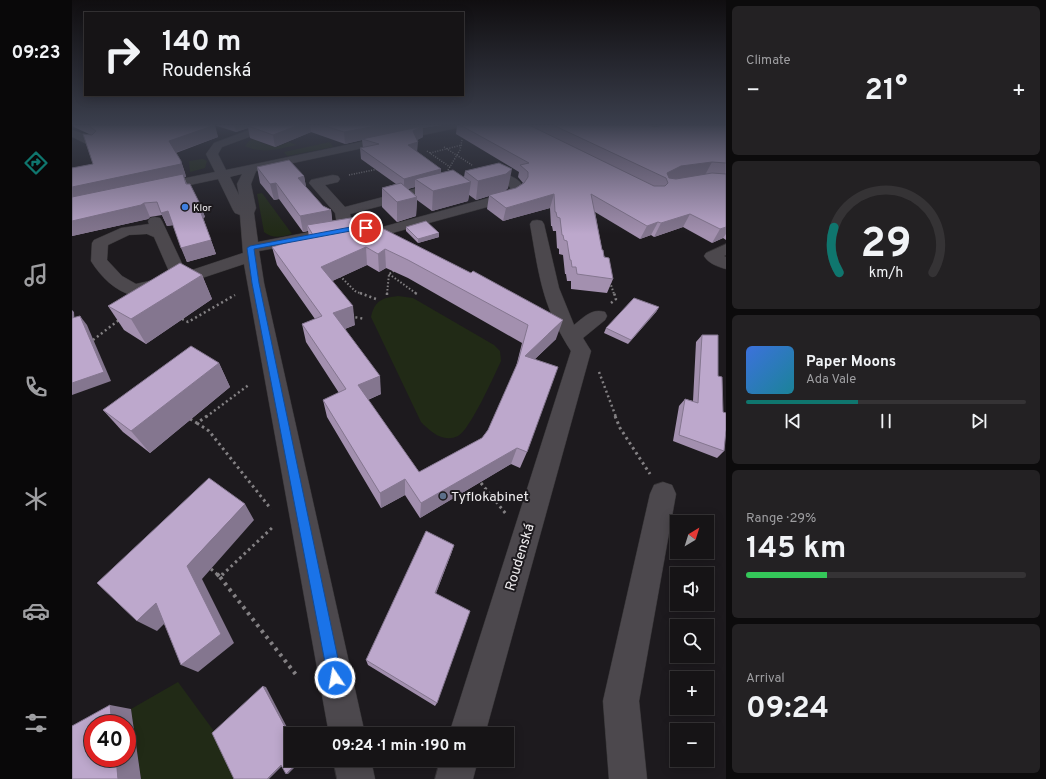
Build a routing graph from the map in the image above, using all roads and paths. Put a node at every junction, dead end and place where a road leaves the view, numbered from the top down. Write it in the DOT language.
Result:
graph roads {
  1 [pos="216,161"];
  2 [pos="242,161"];
  3 [pos="244,161"];
  4 [pos="442,161"];
  5 [pos="454,161"];
  6 [pos="466,161"];
  7 [pos="450,167"];
  8 [pos="378,169"];
  9 [pos="223,174"];
  10 [pos="491,176"];
  11 [pos="333,179"];
  12 [pos="401,183"];
  13 [pos="435,187"];
  14 [pos="146,190"];
  15 [pos="413,193"];
  16 [pos="342,212"];
  17 [pos="247,213"];
  18 [pos="537,224"];
  19 [pos="363,229"];
  20 [pos="726,249"];
  21 [pos="250,252"];
  22 [pos="417,253"];
  23 [pos="726,264"];
  24 [pos="336,272"];
  25 [pos="389,274"];
  26 [pos="181,279"];
  27 [pos="609,280"];
  28 [pos="141,289"];
  29 [pos="417,294"];
  30 [pos="235,295"];
  31 [pos="387,295"];
  32 [pos="615,295"];
  33 [pos="376,299"];
  34 [pos="350,311"];
  35 [pos="598,316"];
  36 [pos="182,320"];
  37 [pos="365,320"];
  38 [pos="545,322"];
  39 [pos="93,340"];
  40 [pos="577,349"];
  41 [pos="250,384"];
  42 [pos="190,419"];
  43 [pos="198,423"];
  44 [pos="481,483"];
  45 [pos="663,494"];
  46 [pos="271,509"];
  47 [pos="274,526"];
  48 [pos="525,538"];
  49 [pos="211,569"];
  50 [pos="220,577"];
  51 [pos="297,676"];
  52 [pos="346,727"];
  53 [pos="469,727"];
  54 [pos="353,767"];
  55 [pos="457,767"];
  56 [pos="356,779"];
  57 [pos="454,779"];
  58 [pos="628,779"];
  1 -- 9 [label="street"];
  2 -- 9 [label="street"];
  3 -- 17 [label="street"];
  4 -- 7 [label="path"];
  5 -- 7 [label="path"];
  6 -- 10 [label="path"];
  7 -- 13 [label="path"];
  8 -- 11 [label="path"];
  9 -- 14 [label="street"];
  9 -- 17 [label="street"];
  10 -- 13 [label="street"];
  10 -- 19 [label="street"];
  11 -- 16 [label="street"];
  12 -- 15 [label="street"];
  13 -- 15 [label="street"];
  15 -- 16 [label="street"];
  16 -- 19 [label="street"];
  17 -- 21 [label="street"];
  18 -- 40 [label="street"];
  19 -- 21 [label="street"];
  19 -- 22 [label="street"];
  20 -- 23 [label="street"];
  21 -- 26 [label="street"];
  21 -- 52 [label="street"];
  22 -- 25 [label="path"];
  24 -- 33 [label="path"];
  25 -- 29 [label="path"];
  25 -- 31 [label="path"];
  26 -- 28 [label="street"];
  26 -- 28 [label="street"];
  27 -- 32 [label="path"];
  28 -- 39 [label="path"];
  30 -- 36 [label="path"];
  34 -- 37 [label="path"];
  35 -- 40 [label="street"];
  38 -- 40 [label="street"];
  40 -- 45 [label="path"];
  40 -- 48 [label="street, Roudenská"];
  41 -- 43 [label="path"];
  42 -- 43 [label="path"];
  43 -- 46 [label="path"];
  44 -- 48 [label="path"];
  45 -- 58 [label="street"];
  47 -- 50 [label="path"];
  48 -- 53 [label="street, Roudenská"];
  49 -- 50 [label="path"];
  50 -- 51 [label="path"];
  54 -- 56 [label="street"];
  55 -- 57 [label="street"];
}
